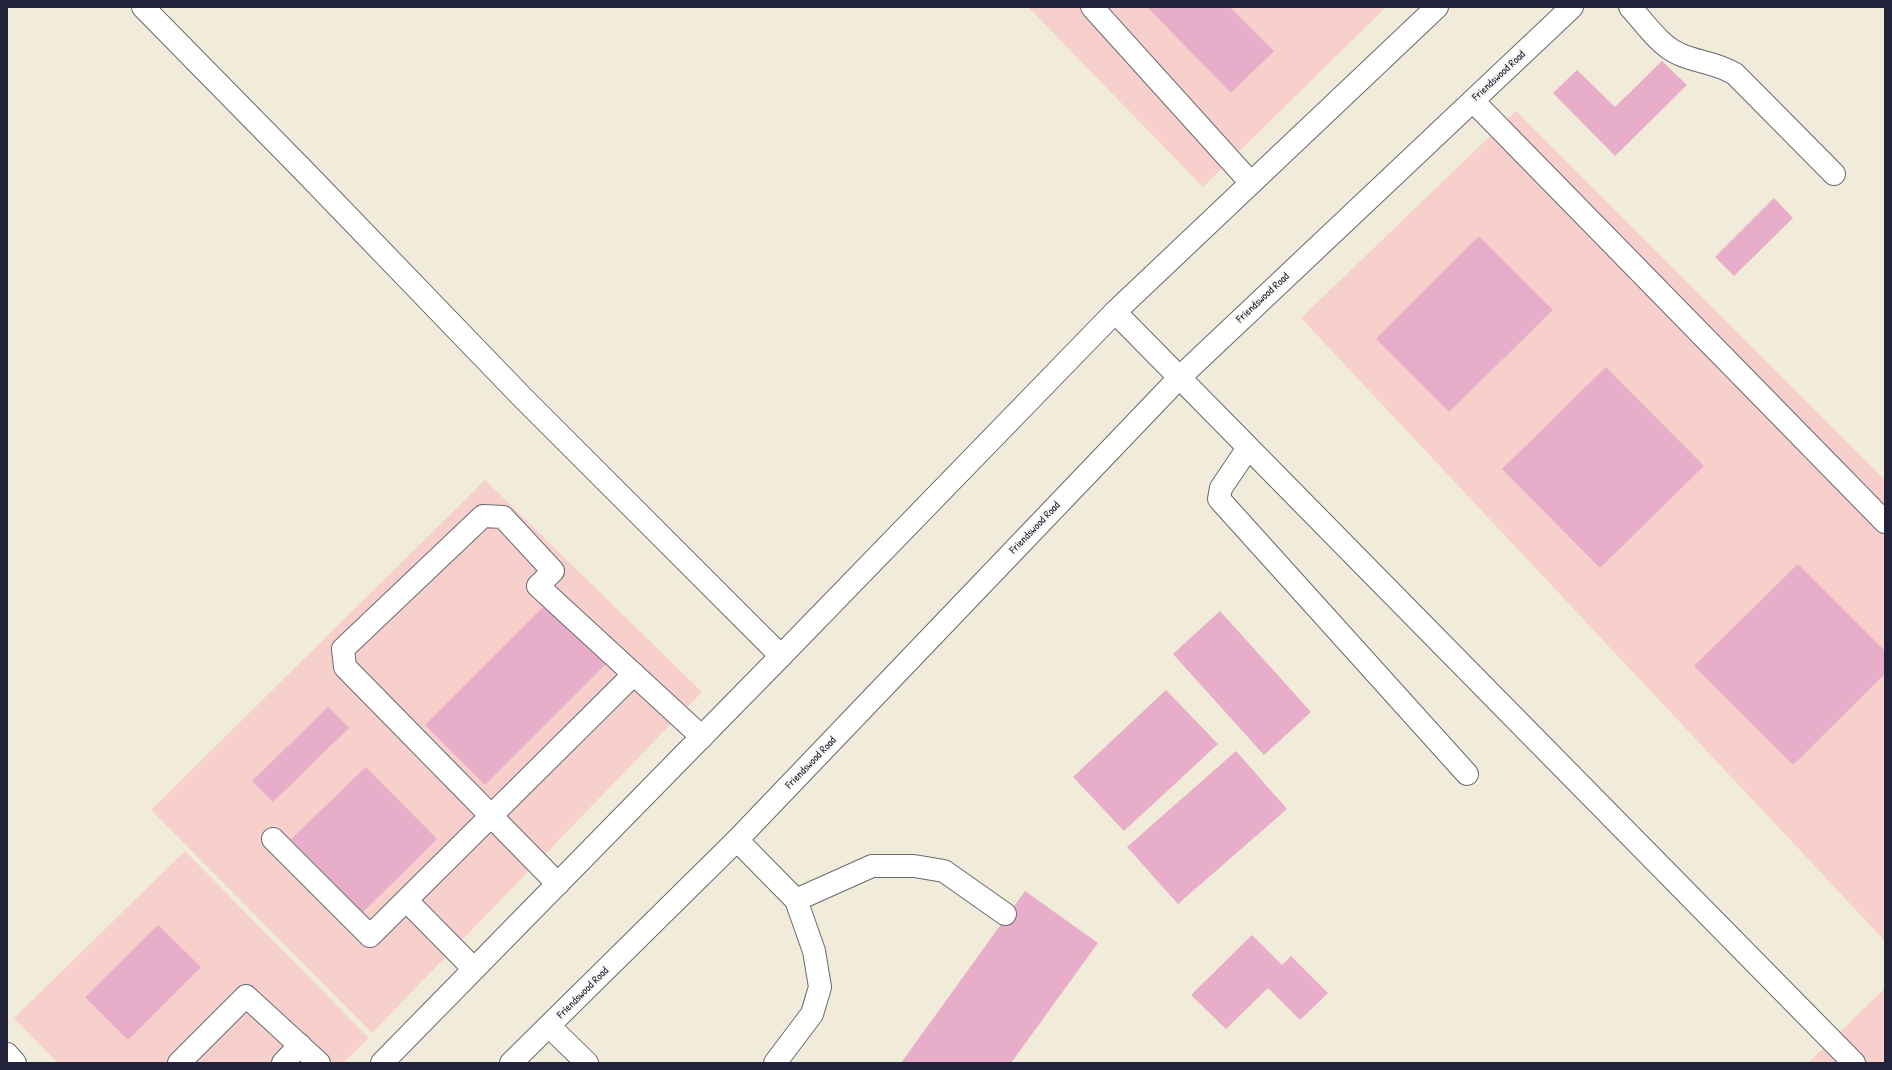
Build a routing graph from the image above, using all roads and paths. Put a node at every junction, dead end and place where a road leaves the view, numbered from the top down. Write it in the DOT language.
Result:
graph roads {
  1 [pos="143,7"];
  2 [pos="1092,7"];
  3 [pos="1437,7"];
  4 [pos="1572,7"];
  5 [pos="1630,7"];
  6 [pos="1472,101"];
  7 [pos="1834,174"];
  8 [pos="1251,183"];
  9 [pos="1115,312"];
  10 [pos="1179,378"];
  11 [pos="1248,448"];
  12 [pos="1885,522"];
  13 [pos="782,656"];
  14 [pos="634,674"];
  15 [pos="702,737"];
  16 [pos="1467,774"];
  17 [pos="491,815"];
  18 [pos="273,839"];
  19 [pos="737,840"];
  20 [pos="558,884"];
  21 [pos="796,900"];
  22 [pos="407,901"];
  23 [pos="1005,914"];
  24 [pos="474,969"];
  25 [pos="549,1026"];
  26 [pos="300,1045"];
  27 [pos="7,1054"];
  28 [pos="15,1063"];
  29 [pos="179,1063"];
  30 [pos="283,1063"];
  31 [pos="319,1063"];
  32 [pos="382,1063"];
  33 [pos="512,1063"];
  34 [pos="586,1063"];
  35 [pos="775,1063"];
  36 [pos="1854,1063"];
  1 -- 13 [label="main road"];
  2 -- 8 [label="main road"];
  3 -- 8 [label="main road"];
  4 -- 6 [label="main road, Friendswood Road"];
  5 -- 7 [label="main road"];
  6 -- 10 [label="main road, Friendswood Road"];
  6 -- 12 [label="main road"];
  8 -- 9 [label="main road"];
  9 -- 10 [label="main road"];
  9 -- 13 [label="main road"];
  10 -- 11 [label="main road"];
  10 -- 19 [label="main road, Friendswood Road"];
  11 -- 16 [label="main road"];
  11 -- 36 [label="main road"];
  13 -- 15 [label="main road"];
  14 -- 15 [label="main road"];
  14 -- 17 [label="main road"];
  14 -- 17 [label="main road"];
  15 -- 20 [label="main road"];
  17 -- 20 [label="main road"];
  17 -- 22 [label="main road"];
  18 -- 22 [label="main road"];
  19 -- 21 [label="main road"];
  19 -- 25 [label="main road, Friendswood Road"];
  20 -- 24 [label="main road"];
  21 -- 23 [label="main road"];
  21 -- 35 [label="main road"];
  22 -- 24 [label="main road"];
  24 -- 32 [label="main road"];
  25 -- 33 [label="main road, Friendswood Road"];
  25 -- 34 [label="main road"];
  26 -- 29 [label="main road"];
  26 -- 30 [label="main road"];
  26 -- 31 [label="main road"];
  27 -- 28 [label="main road"];
}
